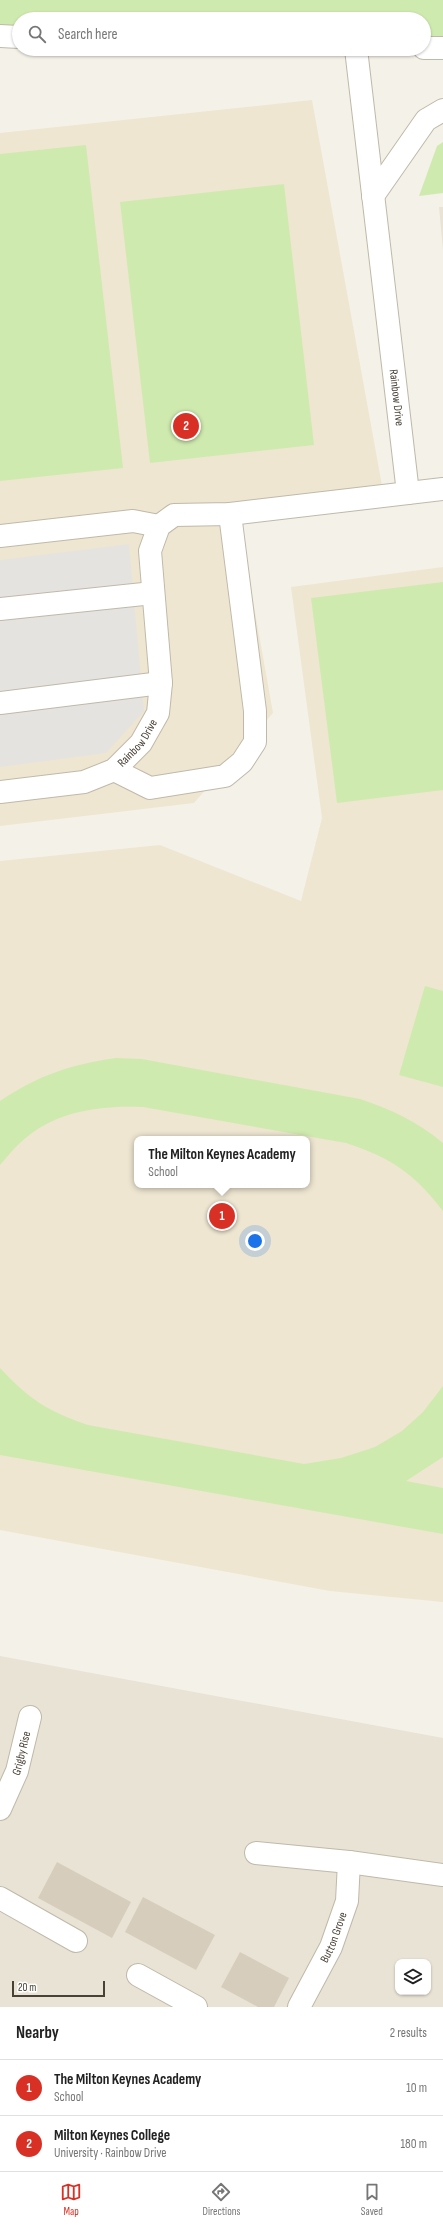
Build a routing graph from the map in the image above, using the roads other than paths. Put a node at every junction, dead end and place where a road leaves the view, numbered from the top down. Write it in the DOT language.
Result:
graph roads {
  1 [pos="0,36"];
  2 [pos="12,37"];
  3 [pos="431,48"];
  4 [pos="443,48"];
  5 [pos="357,56"];
  6 [pos="443,110"];
  7 [pos="373,196"];
  8 [pos="443,489"];
  9 [pos="408,493"];
  10 [pos="230,514"];
  11 [pos="159,526"];
  12 [pos="0,536"];
  13 [pos="153,593"];
  14 [pos="0,609"];
  15 [pos="161,683"];
  16 [pos="0,703"];
  17 [pos="114,770"];
  18 [pos="0,792"];
  19 [pos="30,1717"];
  20 [pos="0,1809"];
  21 [pos="256,1853"];
  22 [pos="349,1862"];
  23 [pos="443,1875"];
  24 [pos="0,1898"];
  25 [pos="76,1941"];
  26 [pos="138,1975"];
  27 [pos="196,2007"];
  28 [pos="299,2007"];
  1 -- 2 [label="street"];
  3 -- 4 [label="street"];
  5 -- 7 [label="street, Rainbow Drive"];
  6 -- 7 [label="street"];
  7 -- 9 [label="street, Rainbow Drive"];
  8 -- 9 [label="street"];
  9 -- 10 [label="street"];
  10 -- 11 [label="street"];
  10 -- 17 [label="street"];
  11 -- 12 [label="street"];
  11 -- 13 [label="street, Rainbow Drive"];
  13 -- 14 [label="street"];
  13 -- 15 [label="street, Rainbow Drive"];
  15 -- 16 [label="street"];
  15 -- 17 [label="street, Rainbow Drive"];
  17 -- 18 [label="street, Rainbow Drive"];
  19 -- 20 [label="street, Grigby Rise"];
  21 -- 22 [label="street"];
  22 -- 23 [label="street"];
  22 -- 28 [label="street, Button Grove"];
  24 -- 25 [label="street"];
  26 -- 27 [label="street"];
}
